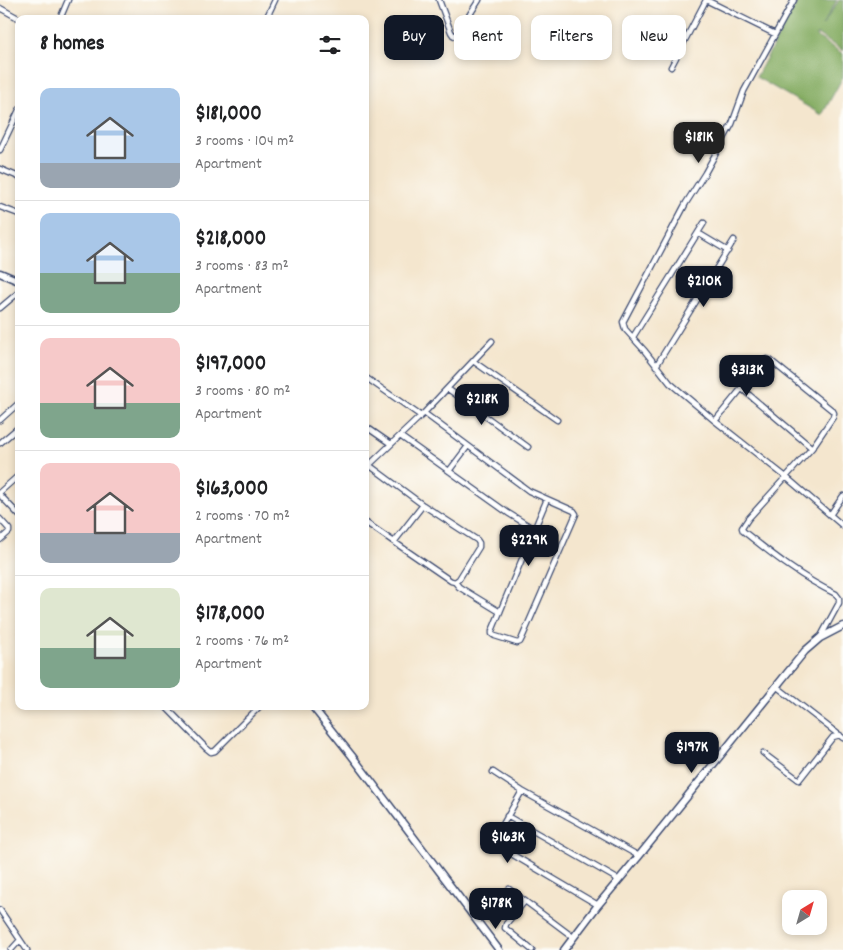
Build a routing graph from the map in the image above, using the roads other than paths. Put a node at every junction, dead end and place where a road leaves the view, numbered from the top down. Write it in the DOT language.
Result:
graph roads {
  1 [pos="68,0"];
  2 [pos="275,0"];
  3 [pos="439,0"];
  4 [pos="479,0"];
  5 [pos="706,0"];
  6 [pos="794,0"];
  7 [pos="0,8"];
  8 [pos="62,15"];
  9 [pos="268,15"];
  10 [pos="15,16"];
  11 [pos="775,34"];
  12 [pos="686,39"];
  13 [pos="675,60"];
  14 [pos="671,67"];
  15 [pos="15,122"];
  16 [pos="2,140"];
  17 [pos="0,150"];
  18 [pos="0,169"];
  19 [pos="15,175"];
  20 [pos="0,207"];
  21 [pos="15,213"];
  22 [pos="704,223"];
  23 [pos="698,233"];
  24 [pos="734,240"];
  25 [pos="728,251"];
  26 [pos="0,273"];
  27 [pos="15,280"];
  28 [pos="15,295"];
  29 [pos="0,308"];
  30 [pos="633,337"];
  31 [pos="492,341"];
  32 [pos="473,361"];
  33 [pos="656,366"];
  34 [pos="369,379"];
  35 [pos="741,388"];
  36 [pos="448,389"];
  37 [pos="15,407"];
  38 [pos="422,415"];
  39 [pos="0,420"];
  40 [pos="557,420"];
  41 [pos="715,422"];
  42 [pos="369,429"];
  43 [pos="15,430"];
  44 [pos="400,436"];
  45 [pos="0,443"];
  46 [pos="391,444"];
  47 [pos="468,446"];
  48 [pos="528,447"];
  49 [pos="812,448"];
  50 [pos="369,465"];
  51 [pos="369,468"];
  52 [pos="449,471"];
  53 [pos="786,477"];
  54 [pos="15,479"];
  55 [pos="0,484"];
  56 [pos="1,492"];
  57 [pos="843,496"];
  58 [pos="547,499"];
  59 [pos="423,505"];
  60 [pos="15,510"];
  61 [pos="830,515"];
  62 [pos="0,518"];
  63 [pos="369,525"];
  64 [pos="843,526"];
  65 [pos="534,529"];
  66 [pos="0,540"];
  67 [pos="394,542"];
  68 [pos="455,582"];
  69 [pos="500,612"];
  70 [pos="843,626"];
  71 [pos="820,638"];
  72 [pos="776,686"];
  73 [pos="169,710"];
  74 [pos="256,710"];
  75 [pos="315,710"];
  76 [pos="841,737"];
  77 [pos="763,753"];
  78 [pos="493,772"];
  79 [pos="522,790"];
  80 [pos="507,816"];
  81 [pos="639,856"];
  82 [pos="619,880"];
  83 [pos="509,889"];
  84 [pos="524,901"];
  85 [pos="598,905"];
  86 [pos="0,910"];
  87 [pos="573,937"];
  88 [pos="20,940"];
  89 [pos="11,950"];
  90 [pos="27,950"];
  91 [pos="499,950"];
  92 [pos="532,950"];
  93 [pos="564,950"];
  1 -- 8 [label="street"];
  2 -- 9 [label="street"];
  3 -- 4 [label="street"];
  5 -- 11 [label="street"];
  5 -- 12 [label="street"];
  6 -- 11 [label="street"];
  7 -- 10 [label="street"];
  11 -- 30 [label="street"];
  13 -- 14 [label="street"];
  15 -- 16 [label="street"];
  16 -- 17 [label="street"];
  18 -- 19 [label="street"];
  20 -- 21 [label="street"];
  22 -- 23 [label="street"];
  23 -- 25 [label="street"];
  23 -- 30 [label="street"];
  24 -- 25 [label="street"];
  25 -- 33 [label="street"];
  26 -- 27 [label="street"];
  28 -- 29 [label="street"];
  30 -- 33 [label="street"];
  31 -- 32 [label="street"];
  32 -- 36 [label="street"];
  32 -- 40 [label="street"];
  33 -- 41 [label="street"];
  34 -- 38 [label="street"];
  35 -- 41 [label="street"];
  35 -- 49 [label="street"];
  35 -- 49 [label="street"];
  36 -- 38 [label="street"];
  36 -- 48 [label="street"];
  37 -- 39 [label="street"];
  38 -- 44 [label="street"];
  38 -- 47 [label="street"];
  41 -- 53 [label="street"];
  42 -- 46 [label="street"];
  43 -- 45 [label="street"];
  44 -- 46 [label="street"];
  44 -- 52 [label="street"];
  46 -- 50 [label="street"];
  47 -- 52 [label="street"];
  47 -- 58 [label="street"];
  49 -- 53 [label="street"];
  51 -- 59 [label="street"];
  52 -- 65 [label="street"];
  53 -- 61 [label="street"];
  53 -- 71 [label="street"];
  54 -- 56 [label="street"];
  55 -- 56 [label="street"];
  56 -- 60 [label="street"];
  57 -- 61 [label="street"];
  58 -- 65 [label="street"];
  58 -- 69 [label="street"];
  59 -- 67 [label="street"];
  59 -- 68 [label="street"];
  61 -- 64 [label="street"];
  62 -- 66 [label="street"];
  63 -- 67 [label="street"];
  65 -- 69 [label="street"];
  67 -- 68 [label="street"];
  68 -- 69 [label="street"];
  70 -- 71 [label="street"];
  71 -- 72 [label="street"];
  72 -- 76 [label="street"];
  72 -- 81 [label="street"];
  73 -- 74 [label="street"];
  75 -- 91 [label="street"];
  76 -- 77 [label="street"];
  78 -- 79 [label="street"];
  79 -- 80 [label="street"];
  79 -- 81 [label="street"];
  80 -- 82 [label="street"];
  80 -- 85 [label="street"];
  81 -- 82 [label="street"];
  82 -- 85 [label="street"];
  83 -- 84 [label="street"];
  84 -- 87 [label="street"];
  84 -- 92 [label="street"];
  85 -- 87 [label="street"];
  86 -- 88 [label="street"];
  87 -- 93 [label="street"];
  88 -- 89 [label="street"];
  88 -- 90 [label="street"];
}
